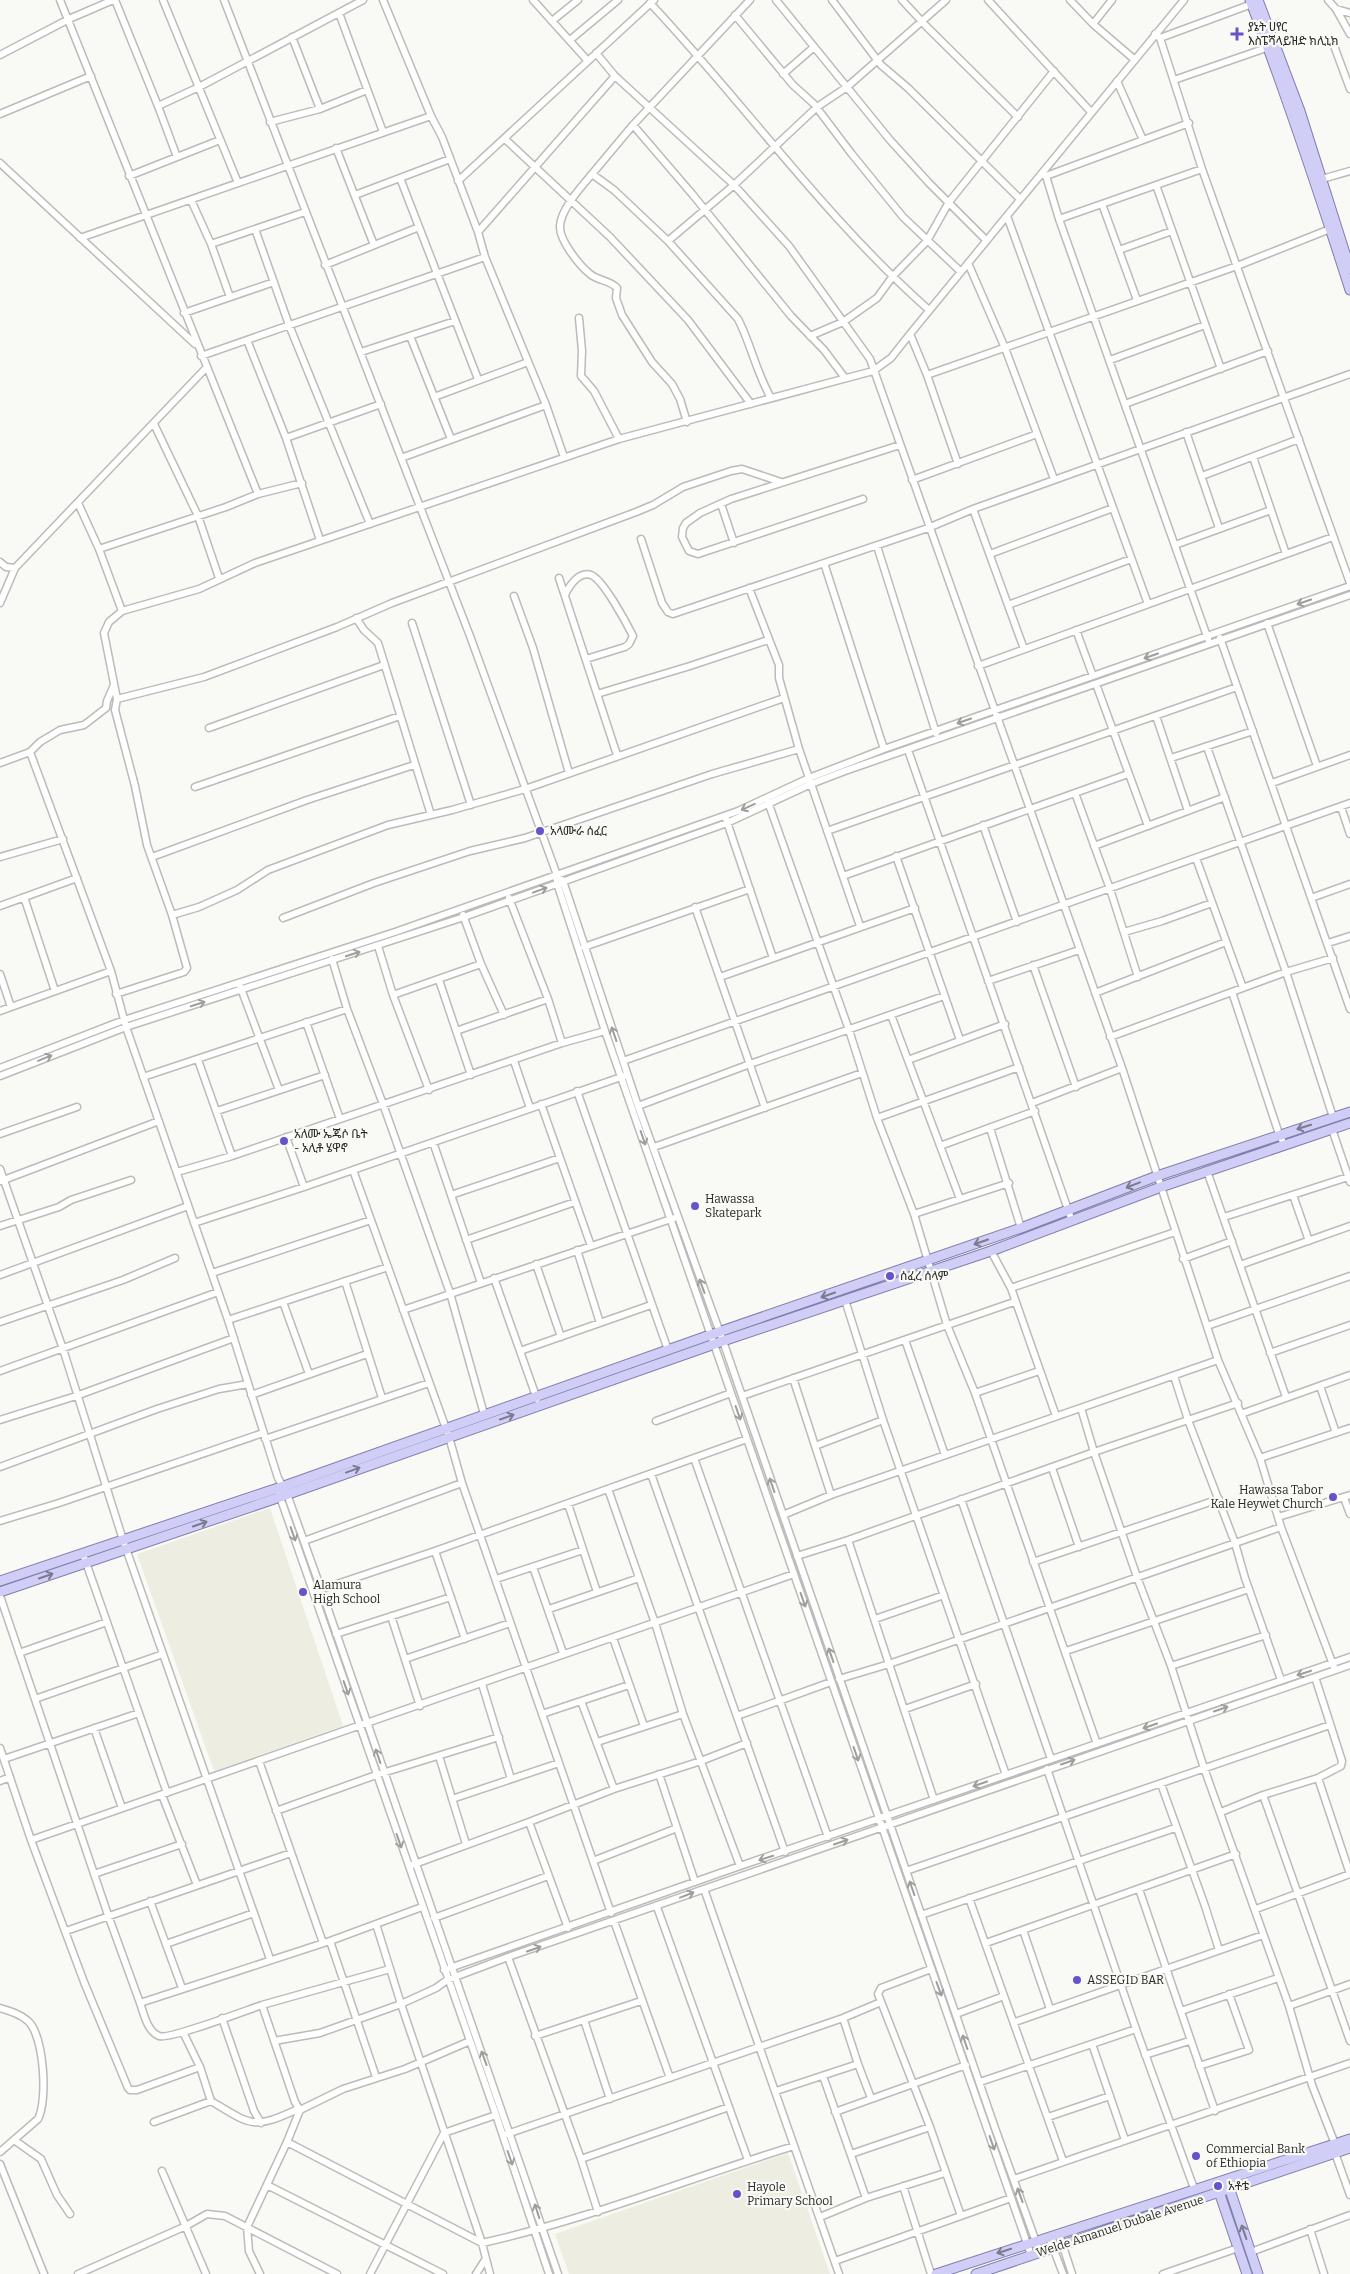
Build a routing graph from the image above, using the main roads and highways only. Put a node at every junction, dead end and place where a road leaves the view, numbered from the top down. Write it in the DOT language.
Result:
graph roads {
  1 [pos="1253,1"];
  2 [pos="1350,269"];
  3 [pos="1350,290"];
  4 [pos="1350,1112"];
  5 [pos="1350,1123"];
  6 [pos="395,1451"];
  7 [pos="282,1492"];
  8 [pos="0,1581"];
  9 [pos="0,1594"];
  10 [pos="1350,2139"];
  11 [pos="1335,2148"];
  12 [pos="1350,2148"];
  13 [pos="1227,2180"];
  14 [pos="1216,2184"];
  15 [pos="1230,2190"];
  16 [pos="1219,2194"];
  17 [pos="936,2274"];
  18 [pos="976,2274"];
  19 [pos="1247,2274"];
  20 [pos="1258,2274"];
  1 -- 2 [label="main road"];
  1 -- 3 [label="main road"];
  4 -- 6 [label="main road, one-way"];
  6 -- 5 [label="main road, one-way"];
  6 -- 7 [label="main road"];
  7 -- 8 [label="main road"];
  9 -- 7 [label="main road, one-way"];
  10 -- 11 [label="main road"];
  11 -- 12 [label="main road, Welde Amanuel Dubale Avenue"];
  11 -- 13 [label="main road"];
  11 -- 15 [label="main road, Welde Amanuel Dubale Avenue"];
  13 -- 14 [label="main road"];
  13 -- 15 [label="main road"];
  14 -- 16 [label="main road"];
  14 -- 17 [label="main road, one-way"];
  15 -- 16 [label="main road, Welde Amanuel Dubale Avenue"];
  20 -- 15 [label="main road, one-way"];
  16 -- 18 [label="main road, Welde Amanuel Dubale Avenue"];
  16 -- 19 [label="main road"];
}
